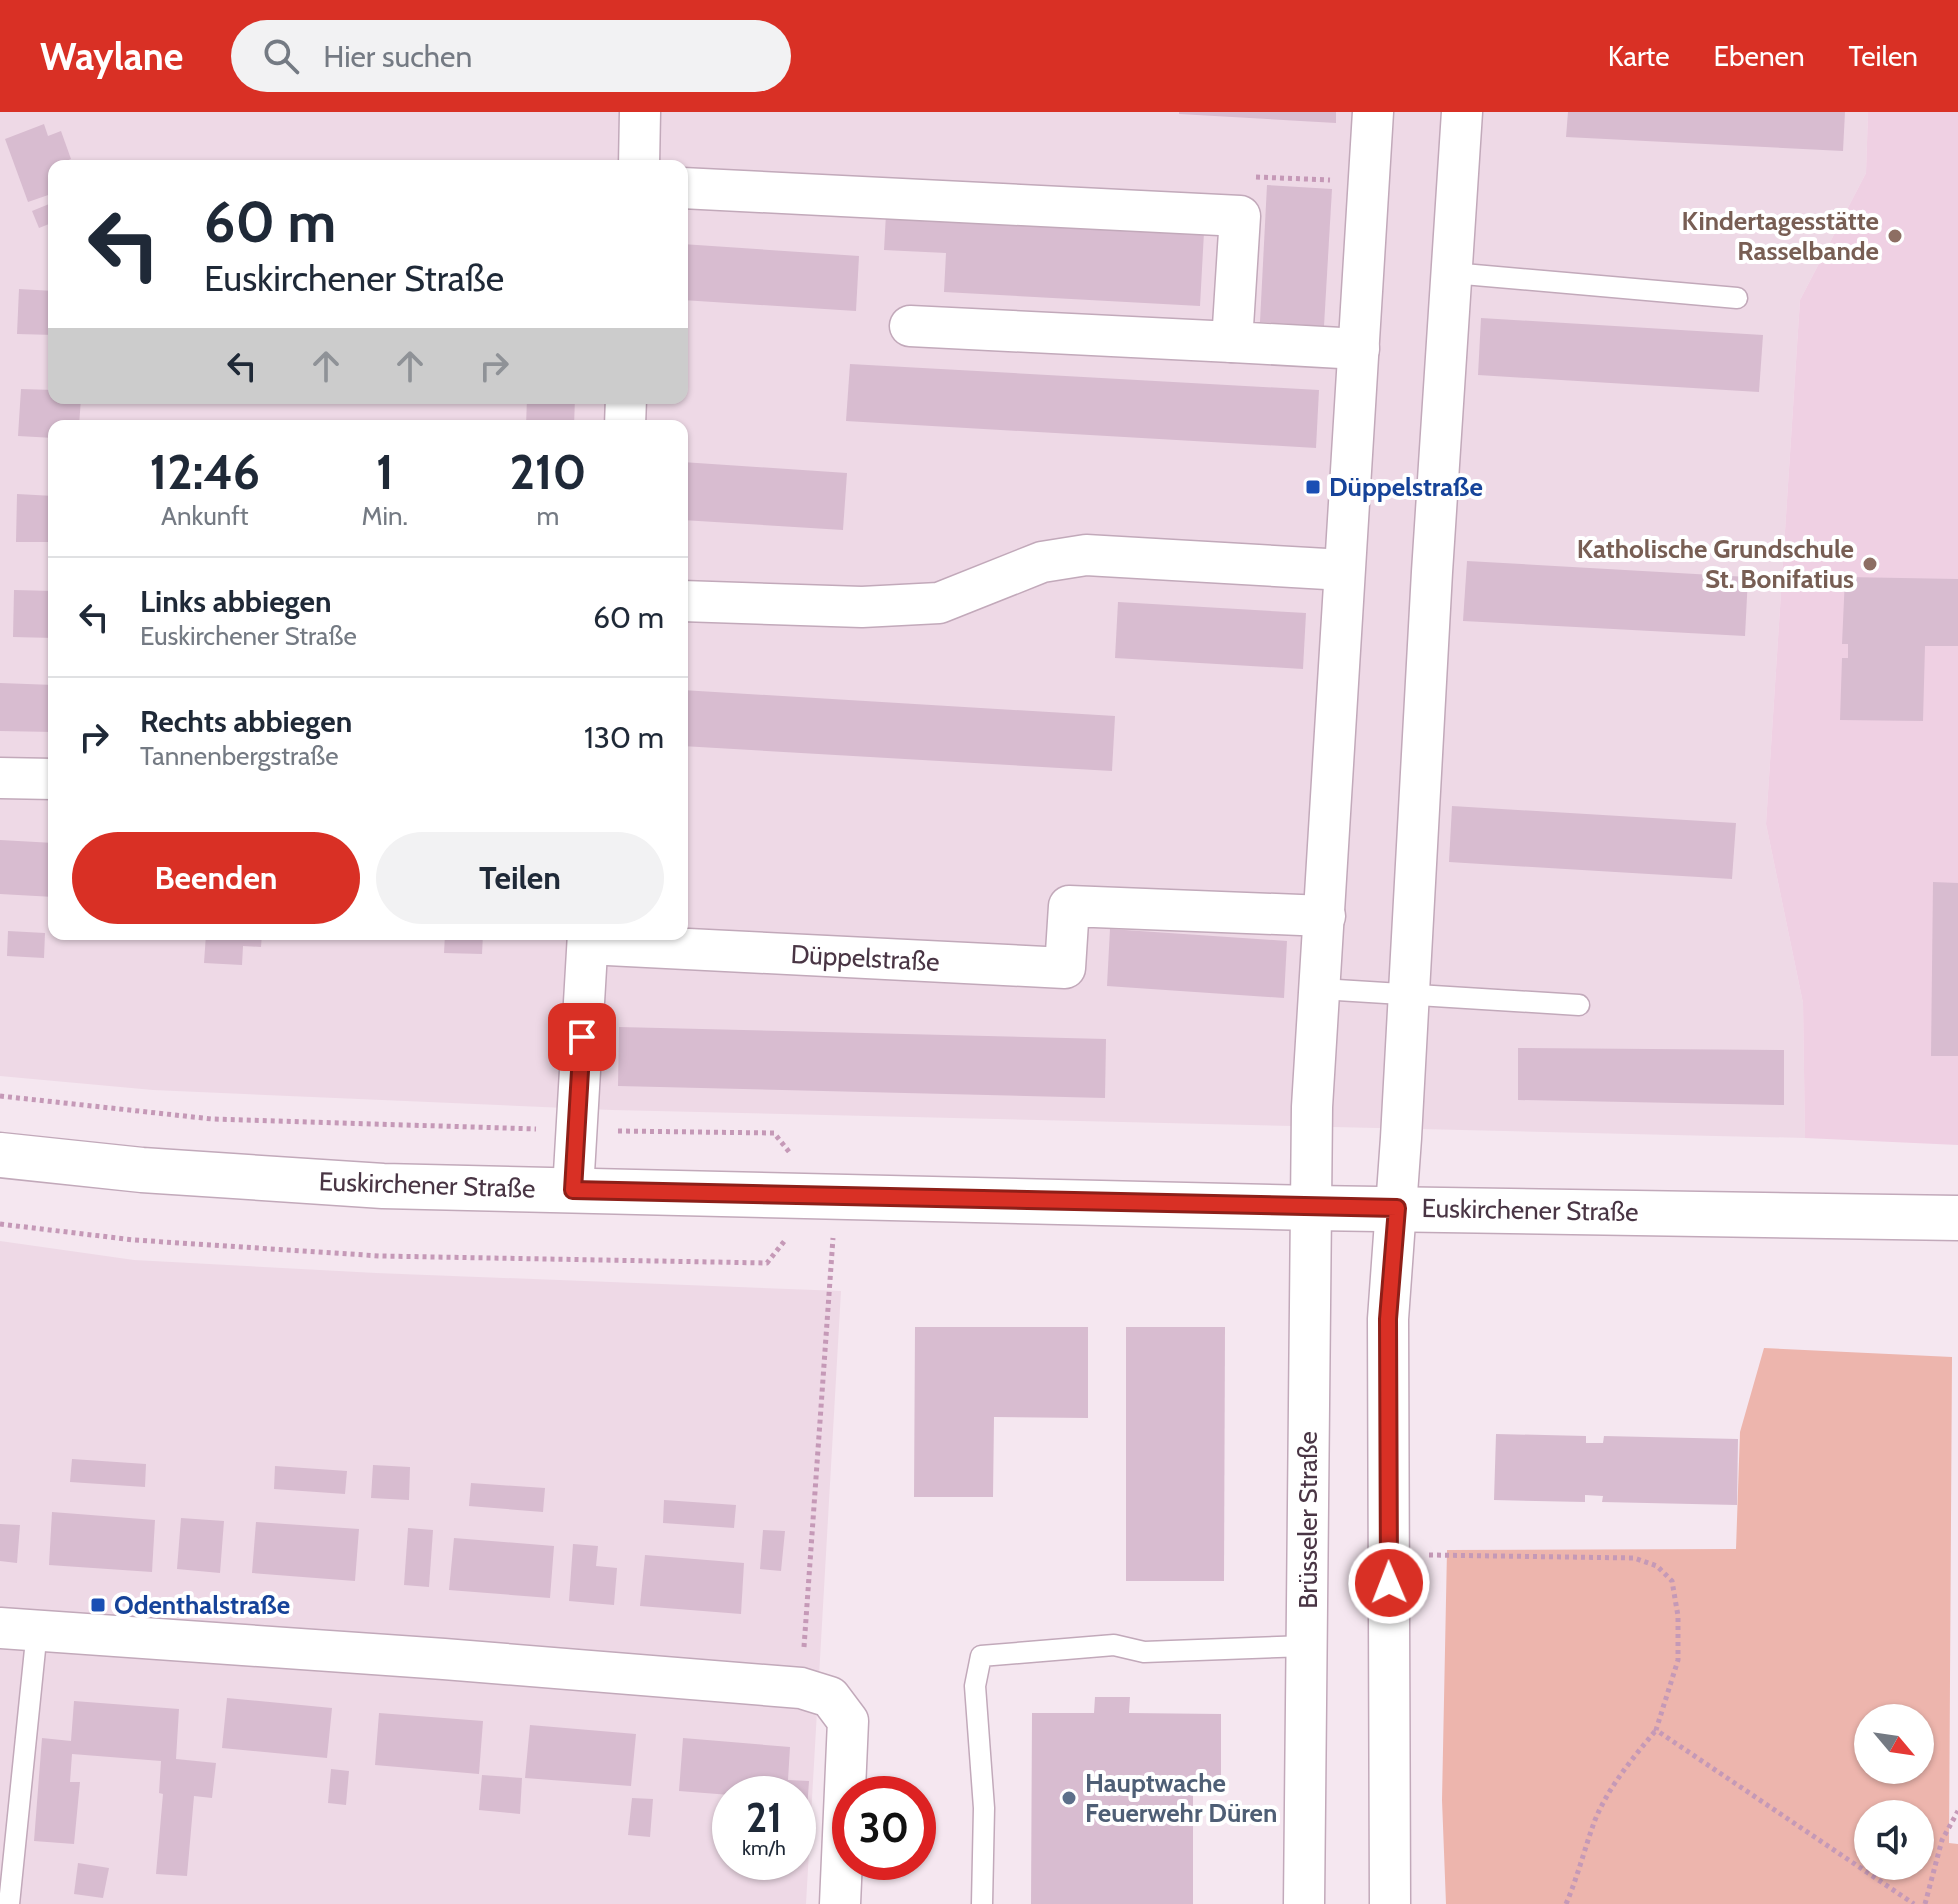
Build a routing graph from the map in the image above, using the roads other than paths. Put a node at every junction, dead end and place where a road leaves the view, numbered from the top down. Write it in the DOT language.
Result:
graph roads {
  1 [pos="640,112"];
  2 [pos="1373,112"];
  3 [pos="1462,112"];
  4 [pos="639,160"];
  5 [pos="688,188"];
  6 [pos="1452,273"];
  7 [pos="1737,298"];
  8 [pos="910,326"];
  9 [pos="1232,342"];
  10 [pos="1359,349"];
  11 [pos="1344,570"];
  12 [pos="688,601"];
  13 [pos="0,778"];
  14 [pos="48,779"];
  15 [pos="1325,916"];
  16 [pos="588,940"];
  17 [pos="604,940"];
  18 [pos="1321,989"];
  19 [pos="1409,996"];
  20 [pos="1579,1005"];
  21 [pos="0,1155"];
  22 [pos="573,1190"];
  23 [pos="1313,1208"];
  24 [pos="1397,1208"];
  25 [pos="1958,1218"];
  26 [pos="18,1629"];
  27 [pos="1307,1646"];
  28 [pos="9,1904"];
  29 [pos="840,1904"];
  30 [pos="982,1904"];
  31 [pos="1304,1904"];
  32 [pos="1390,1904"];
  1 -- 4 [label="street"];
  2 -- 10 [label="street"];
  3 -- 6 [label="street"];
  5 -- 9 [label="street"];
  6 -- 7 [label="lane"];
  6 -- 19 [label="street"];
  8 -- 9 [label="street"];
  9 -- 10 [label="street"];
  10 -- 11 [label="street"];
  11 -- 12 [label="street"];
  11 -- 15 [label="street"];
  13 -- 14 [label="street"];
  15 -- 17 [label="street, Düppelstraße"];
  15 -- 18 [label="street"];
  16 -- 22 [label="street"];
  18 -- 19 [label="lane"];
  18 -- 23 [label="street, Brüsseler Straße"];
  19 -- 20 [label="lane"];
  19 -- 24 [label="street"];
  21 -- 22 [label="street, Euskirchener Straße"];
  22 -- 23 [label="street, Euskirchener Straße"];
  23 -- 24 [label="street, Euskirchener Straße"];
  23 -- 27 [label="street, Brüsseler Straße"];
  24 -- 25 [label="street, Euskirchener Straße"];
  24 -- 32 [label="street"];
  26 -- 28 [label="lane"];
  26 -- 29 [label="street"];
  27 -- 30 [label="lane"];
  27 -- 31 [label="street, Brüsseler Straße"];
}
